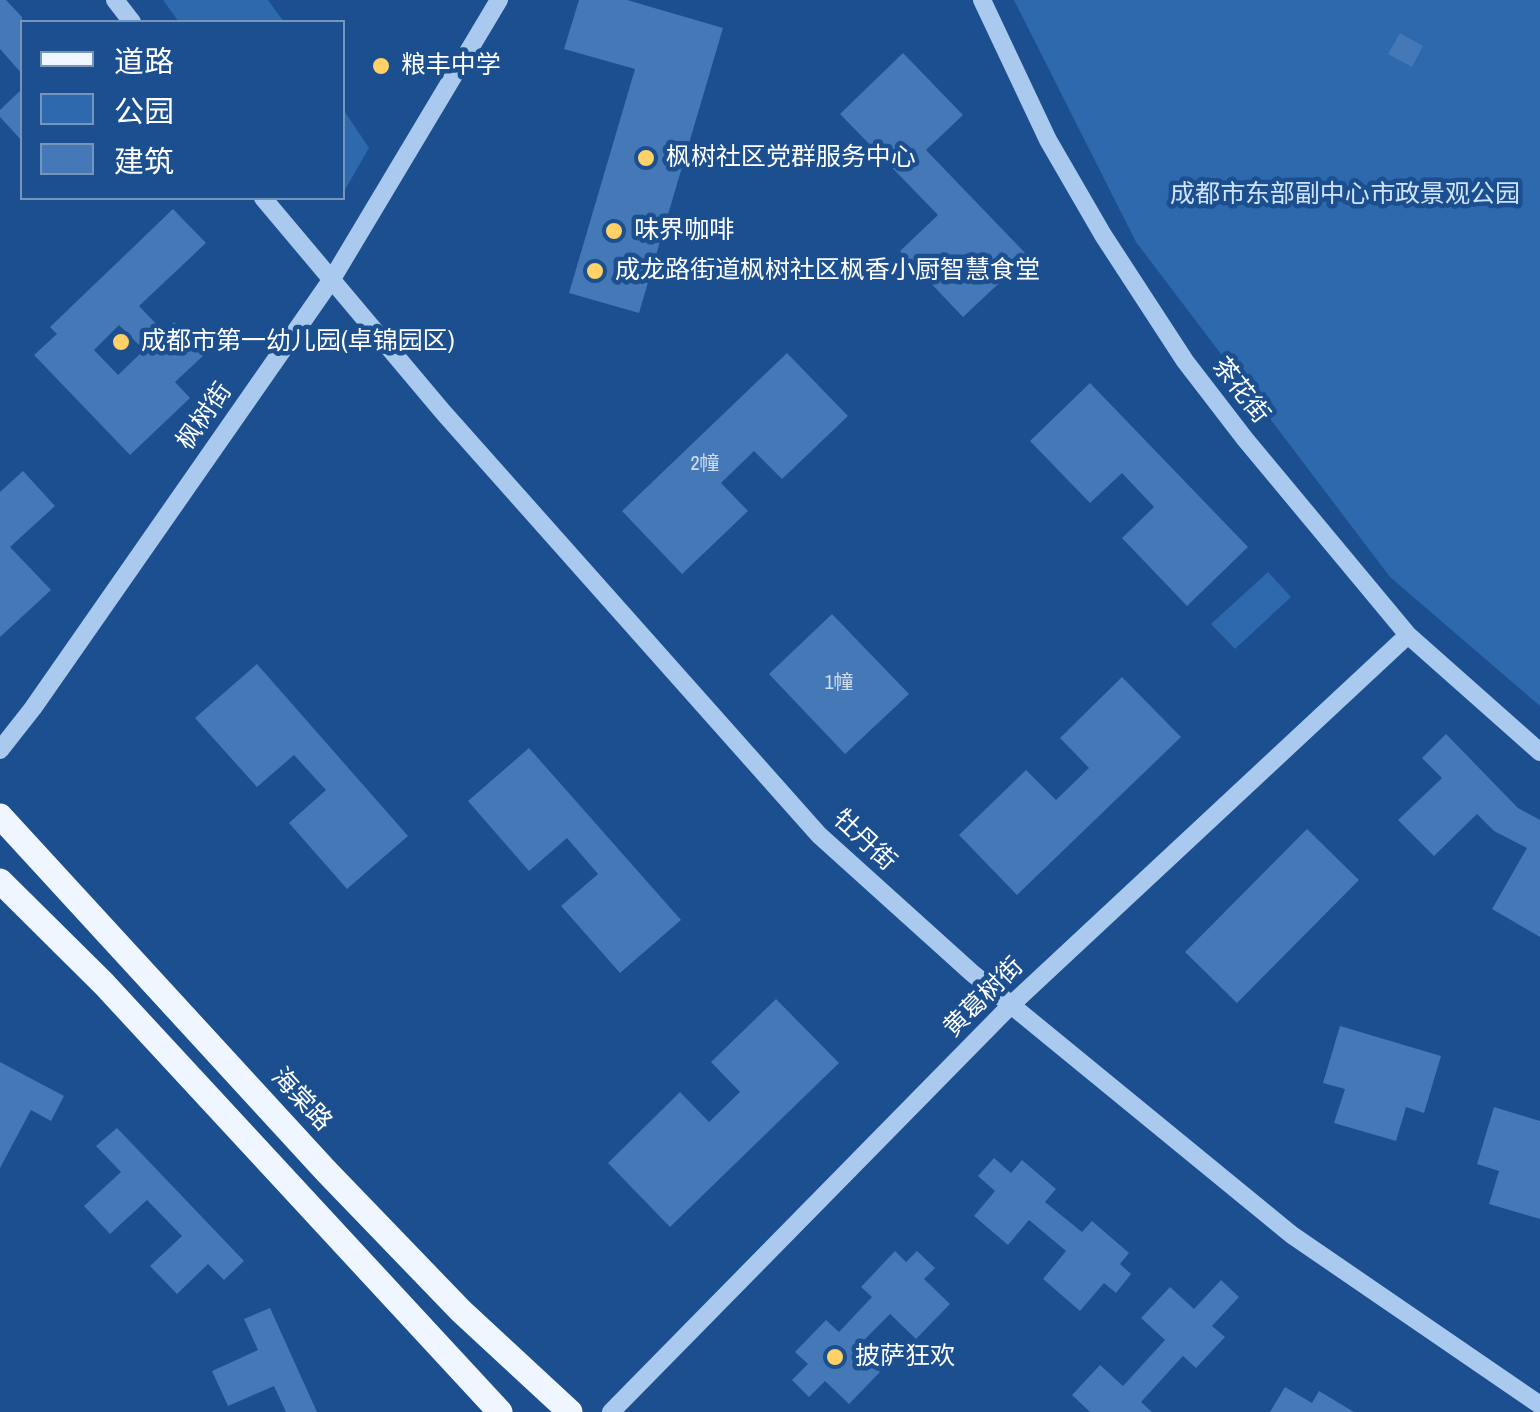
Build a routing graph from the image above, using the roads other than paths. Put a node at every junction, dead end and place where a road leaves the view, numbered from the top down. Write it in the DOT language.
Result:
graph roads {
  1 [pos="115,0"];
  2 [pos="498,0"];
  3 [pos="982,0"];
  4 [pos="130,20"];
  5 [pos="265,200"];
  6 [pos="332,279"];
  7 [pos="1408,635"];
  8 [pos="0,750"];
  9 [pos="1540,752"];
  10 [pos="0,816"];
  11 [pos="0,880"];
  12 [pos="0,904"];
  13 [pos="56,937"];
  14 [pos="1010,1005"];
  15 [pos="1540,1406"];
  16 [pos="500,1412"];
  17 [pos="570,1412"];
  18 [pos="611,1412"];
  1 -- 4 [label="street"];
  2 -- 6 [label="street, 枫树街"];
  3 -- 7 [label="street, 茶花街"];
  5 -- 6 [label="street, 牡丹街"];
  6 -- 8 [label="street, 枫树街"];
  6 -- 14 [label="street, 牡丹街"];
  7 -- 9 [label="street, 茶花街"];
  7 -- 14 [label="street, 黄葛树街"];
  10 -- 17 [label="main road, 海棠路"];
  11 -- 13 [label="main road"];
  12 -- 13 [label="main road"];
  13 -- 16 [label="main road"];
  14 -- 15 [label="street, 牡丹街"];
  14 -- 18 [label="street, 黄葛树街"];
}
